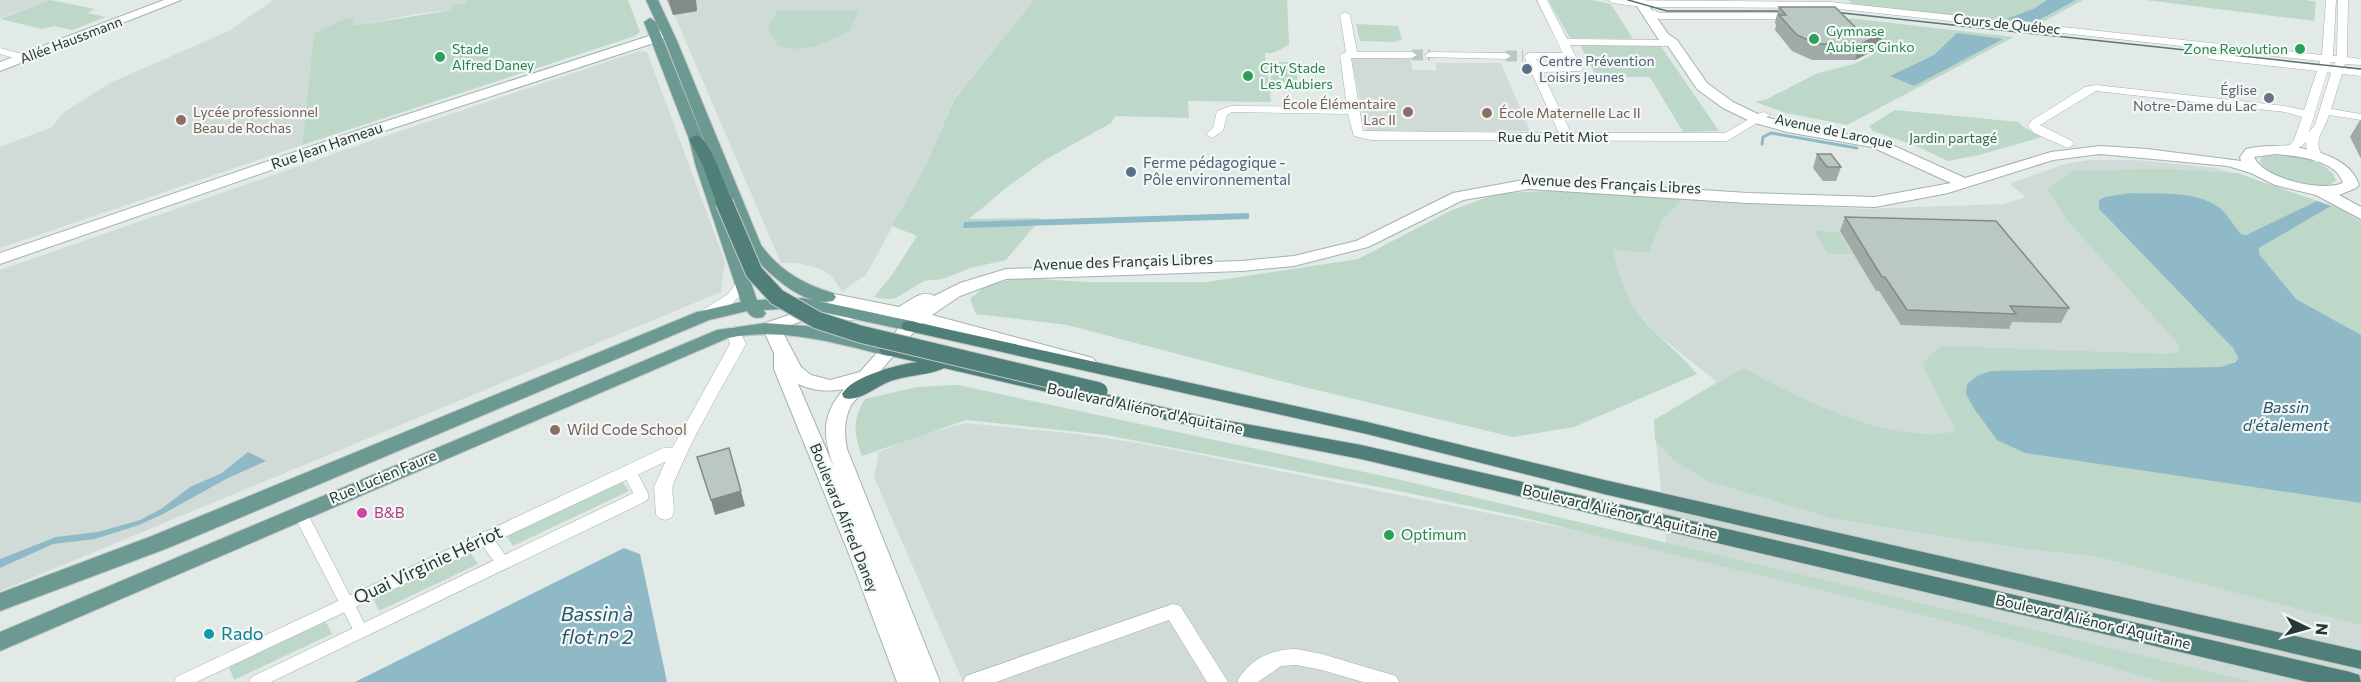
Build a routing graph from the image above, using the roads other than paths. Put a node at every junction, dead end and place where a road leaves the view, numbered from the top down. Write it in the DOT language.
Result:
graph roads {
  1 [pos="176,0"];
  2 [pos="642,0"];
  3 [pos="652,0"];
  4 [pos="1542,0"];
  5 [pos="1613,0"];
  6 [pos="2331,0"];
  7 [pos="2343,0"];
  8 [pos="1839,3"];
  9 [pos="1645,4"];
  10 [pos="1345,15"];
  11 [pos="1660,16"];
  12 [pos="660,35"];
  13 [pos="1563,42"];
  14 [pos="1673,43"];
  15 [pos="0,51"];
  16 [pos="1352,54"];
  17 [pos="1412,55"];
  18 [pos="1430,55"];
  19 [pos="1506,56"];
  20 [pos="1570,56"];
  21 [pos="25,58"];
  22 [pos="2361,62"];
  23 [pos="2325,64"];
  24 [pos="2338,65"];
  25 [pos="0,67"];
  26 [pos="1535,69"];
  27 [pos="2361,73"];
  28 [pos="1352,111"];
  29 [pos="2325,111"];
  30 [pos="2309,115"];
  31 [pos="1761,117"];
  32 [pos="2361,117"];
  33 [pos="1212,134"];
  34 [pos="1567,137"];
  35 [pos="696,139"];
  36 [pos="2068,144"];
  37 [pos="2278,149"];
  38 [pos="2251,152"];
  39 [pos="2318,158"];
  40 [pos="2256,170"];
  41 [pos="1966,179"];
  42 [pos="2355,183"];
  43 [pos="2310,190"];
  44 [pos="2361,207"];
  45 [pos="2361,214"];
  46 [pos="0,259"];
  47 [pos="741,280"];
  48 [pos="834,299"];
  49 [pos="751,305"];
  50 [pos="703,316"];
  51 [pos="882,318"];
  52 [pos="910,318"];
  53 [pos="771,327"];
  54 [pos="733,331"];
  55 [pos="888,350"];
  56 [pos="782,354"];
  57 [pos="955,366"];
  58 [pos="867,375"];
  59 [pos="850,394"];
  60 [pos="1321,444"];
  61 [pos="677,454"];
  62 [pos="629,471"];
  63 [pos="300,513"];
  64 [pos="665,514"];
  65 [pos="485,538"];
  66 [pos="503,563"];
  67 [pos="0,602"];
  68 [pos="346,603"];
  69 [pos="361,631"];
  70 [pos="0,642"];
  71 [pos="2361,660"];
  72 [pos="199,678"];
  73 [pos="181,682"];
  74 [pos="256,682"];
  75 [pos="909,682"];
  76 [pos="928,682"];
  77 [pos="973,682"];
  78 [pos="1218,682"];
  79 [pos="1247,682"];
  80 [pos="1389,682"];
  81 [pos="2350,682"];
  1 -- 21 [label="street, Allée Haussmann"];
  2 -- 12 [label="main road"];
  3 -- 12 [label="main road"];
  4 -- 13 [label="street"];
  5 -- 9 [label="street, Cours de Québec"];
  6 -- 23 [label="street"];
  7 -- 24 [label="street"];
  8 -- 9 [label="street, Cours de Québec"];
  8 -- 23 [label="street, Cours de Québec"];
  9 -- 11 [label="street, Avenue de Laroque"];
  9 -- 14 [label="street, Avenue de Laroque"];
  10 -- 16 [label="street"];
  11 -- 14 [label="street, Avenue de Laroque"];
  11 -- 23 [label="street, Cours de Québec"];
  12 -- 35 [label="main road"];
  12 -- 46 [label="street, Rue Jean Hameau"];
  12 -- 48 [label="main road"];
  13 -- 14 [label="street"];
  13 -- 20 [label="street"];
  14 -- 31 [label="street, Avenue de Laroque"];
  15 -- 21 [label="street"];
  16 -- 17 [label="street"];
  16 -- 28 [label="street, Rue du Petit Miot"];
  18 -- 19 [label="street"];
  20 -- 26 [label="street"];
  20 -- 26 [label="street"];
  21 -- 25 [label="street, Allée Haussmann"];
  22 -- 24 [label="street, Cours de Québec"];
  23 -- 24 [label="street, Cours de Québec"];
  23 -- 30 [label="street"];
  24 -- 27 [label="street, Cours de Québec"];
  24 -- 29 [label="street"];
  26 -- 34 [label="street"];
  28 -- 33 [label="street"];
  28 -- 34 [label="street, Rue du Petit Miot"];
  29 -- 32 [label="street"];
  29 -- 39 [label="street"];
  30 -- 36 [label="street"];
  30 -- 37 [label="street"];
  31 -- 34 [label="street, Rue du Petit Miot"];
  31 -- 41 [label="street, Avenue de Laroque"];
  35 -- 47 [label="main road"];
  35 -- 60 [label="highway, bridge"];
  36 -- 38 [label="street, Avenue des Français Libres"];
  36 -- 41 [label="street, Avenue des Français Libres"];
  37 -- 38 [label="street, Avenue des Français Libres"];
  37 -- 39 [label="street, Avenue des Français Libres"];
  38 -- 40 [label="street"];
  39 -- 42 [label="street, Avenue des Français Libres"];
  40 -- 41 [label="street, Avenue des Français Libres"];
  40 -- 43 [label="street, Avenue des Français Libres"];
  41 -- 52 [label="street, Avenue des Français Libres"];
  42 -- 43 [label="street"];
  42 -- 44 [label="street"];
  43 -- 45 [label="street"];
  47 -- 49 [label="main road"];
  47 -- 50 [label="street"];
  48 -- 51 [label="main road"];
  48 -- 52 [label="street"];
  49 -- 50 [label="main road, Rue Lucien Faure"];
  49 -- 51 [label="main road, Rue Lucien Faure"];
  49 -- 53 [label="main road"];
  50 -- 67 [label="main road, Rue Lucien Faure"];
  51 -- 52 [label="main road"];
  51 -- 53 [label="street"];
  52 -- 55 [label="street, Avenue des Français Libres"];
  52 -- 71 [label="highway, Boulevard Aliénor d'Aquitaine"];
  53 -- 54 [label="main road, Rue Lucien Faure"];
  53 -- 55 [label="main road, Rue Lucien Faure"];
  53 -- 56 [label="street"];
  54 -- 61 [label="street"];
  54 -- 63 [label="main road, Rue Lucien Faure"];
  55 -- 57 [label="highway, Boulevard Aliénor d'Aquitaine"];
  55 -- 58 [label="street, Boulevard Alfred Daney"];
  56 -- 58 [label="street"];
  56 -- 75 [label="street, Boulevard Alfred Daney"];
  57 -- 59 [label="highway"];
  57 -- 60 [label="highway, Boulevard Aliénor d'Aquitaine"];
  58 -- 59 [label="street, Boulevard Alfred Daney"];
  59 -- 76 [label="street, Boulevard Alfred Daney"];
  60 -- 81 [label="highway, Boulevard Aliénor d'Aquitaine"];
  61 -- 62 [label="street, Quai Virginie Hériot"];
  61 -- 64 [label="street"];
  62 -- 65 [label="street, Quai Virginie Hériot"];
  62 -- 66 [label="street, Quai Virginie Hériot"];
  63 -- 68 [label="street"];
  63 -- 70 [label="main road, Rue Lucien Faure"];
  65 -- 66 [label="street"];
  65 -- 68 [label="street, Quai Virginie Hériot"];
  66 -- 69 [label="street, Quai Virginie Hériot"];
  68 -- 69 [label="street"];
  68 -- 72 [label="street, Quai Virginie Hériot"];
  69 -- 74 [label="street, Quai Virginie Hériot"];
  72 -- 73 [label="street, Quai Virginie Hériot"];
  77 -- 78 [label="street"];
  79 -- 80 [label="street"];
}
